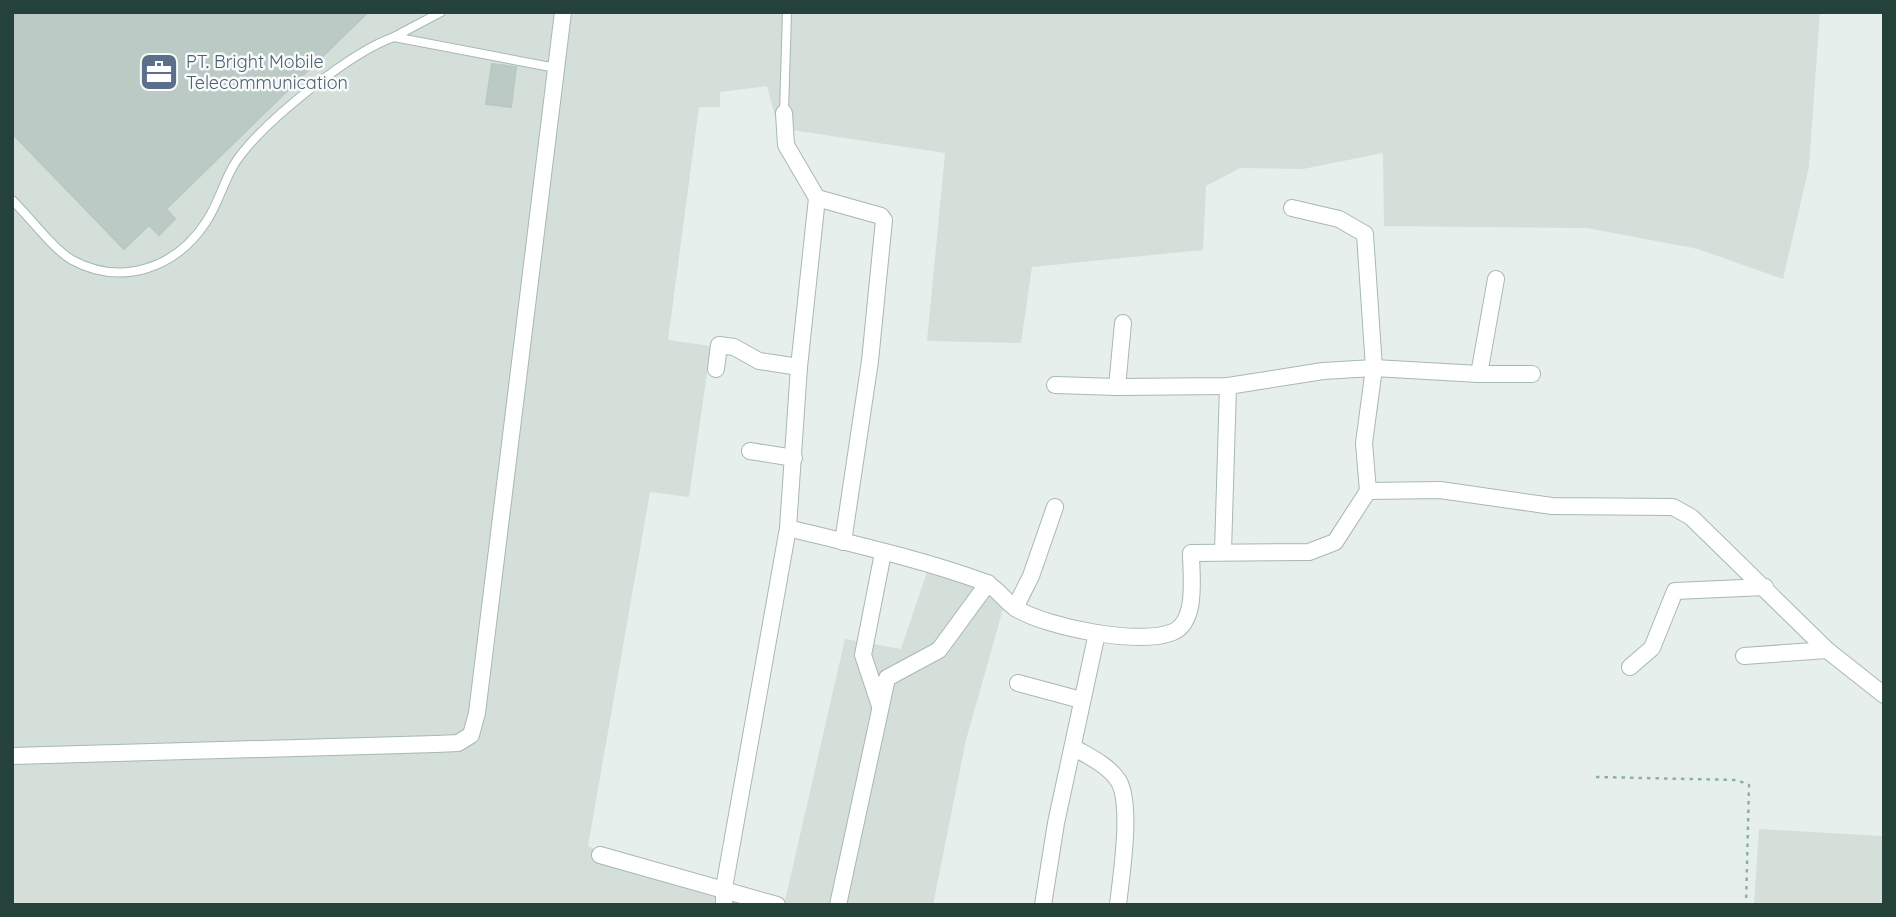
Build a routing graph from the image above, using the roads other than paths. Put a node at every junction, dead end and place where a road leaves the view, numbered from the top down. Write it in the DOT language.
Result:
graph roads {
  1 [pos="441,12"];
  2 [pos="563,12"];
  3 [pos="787,12"];
  4 [pos="394,37"];
  5 [pos="556,68"];
  6 [pos="784,113"];
  7 [pos="817,198"];
  8 [pos="12,200"];
  9 [pos="1292,208"];
  10 [pos="1496,279"];
  11 [pos="1124,323"];
  12 [pos="799,367"];
  13 [pos="1374,368"];
  14 [pos="716,369"];
  15 [pos="1479,374"];
  16 [pos="1532,374"];
  17 [pos="1055,385"];
  18 [pos="1228,386"];
  19 [pos="1116,387"];
  20 [pos="750,451"];
  21 [pos="794,458"];
  22 [pos="1367,491"];
  23 [pos="1055,507"];
  24 [pos="788,528"];
  25 [pos="843,542"];
  26 [pos="1209,552"];
  27 [pos="883,553"];
  28 [pos="988,583"];
  29 [pos="1765,587"];
  30 [pos="1015,608"];
  31 [pos="1097,633"];
  32 [pos="1827,650"];
  33 [pos="1744,656"];
  34 [pos="1630,667"];
  35 [pos="1018,683"];
  36 [pos="1884,695"];
  37 [pos="1081,700"];
  38 [pos="880,709"];
  39 [pos="1073,747"];
  40 [pos="12,756"];
  41 [pos="600,855"];
  42 [pos="724,897"];
  43 [pos="777,905"];
  44 [pos="838,905"];
  45 [pos="1043,905"];
  46 [pos="1118,905"];
  1 -- 4 [label="lane"];
  2 -- 5 [label="street"];
  3 -- 6 [label="lane"];
  4 -- 5 [label="lane"];
  4 -- 8 [label="lane"];
  5 -- 40 [label="street"];
  6 -- 7 [label="street"];
  7 -- 12 [label="street"];
  7 -- 25 [label="street"];
  9 -- 13 [label="street"];
  10 -- 15 [label="street"];
  11 -- 19 [label="street"];
  12 -- 14 [label="street"];
  12 -- 21 [label="street"];
  13 -- 15 [label="street"];
  13 -- 18 [label="street"];
  13 -- 22 [label="street"];
  15 -- 16 [label="street"];
  17 -- 19 [label="street"];
  18 -- 19 [label="street"];
  18 -- 26 [label="street"];
  20 -- 21 [label="street"];
  21 -- 24 [label="street"];
  22 -- 26 [label="street"];
  22 -- 29 [label="street"];
  23 -- 30 [label="street"];
  24 -- 25 [label="street"];
  24 -- 42 [label="street"];
  25 -- 27 [label="street"];
  26 -- 31 [label="street"];
  27 -- 28 [label="street"];
  27 -- 38 [label="street"];
  28 -- 30 [label="street"];
  28 -- 38 [label="street"];
  29 -- 32 [label="street"];
  29 -- 34 [label="street"];
  30 -- 31 [label="street"];
  31 -- 37 [label="street"];
  32 -- 33 [label="street"];
  32 -- 36 [label="street"];
  35 -- 37 [label="street"];
  37 -- 39 [label="street"];
  38 -- 44 [label="street"];
  39 -- 45 [label="street"];
  39 -- 46 [label="street"];
  41 -- 42 [label="street"];
  42 -- 43 [label="street"];
}
